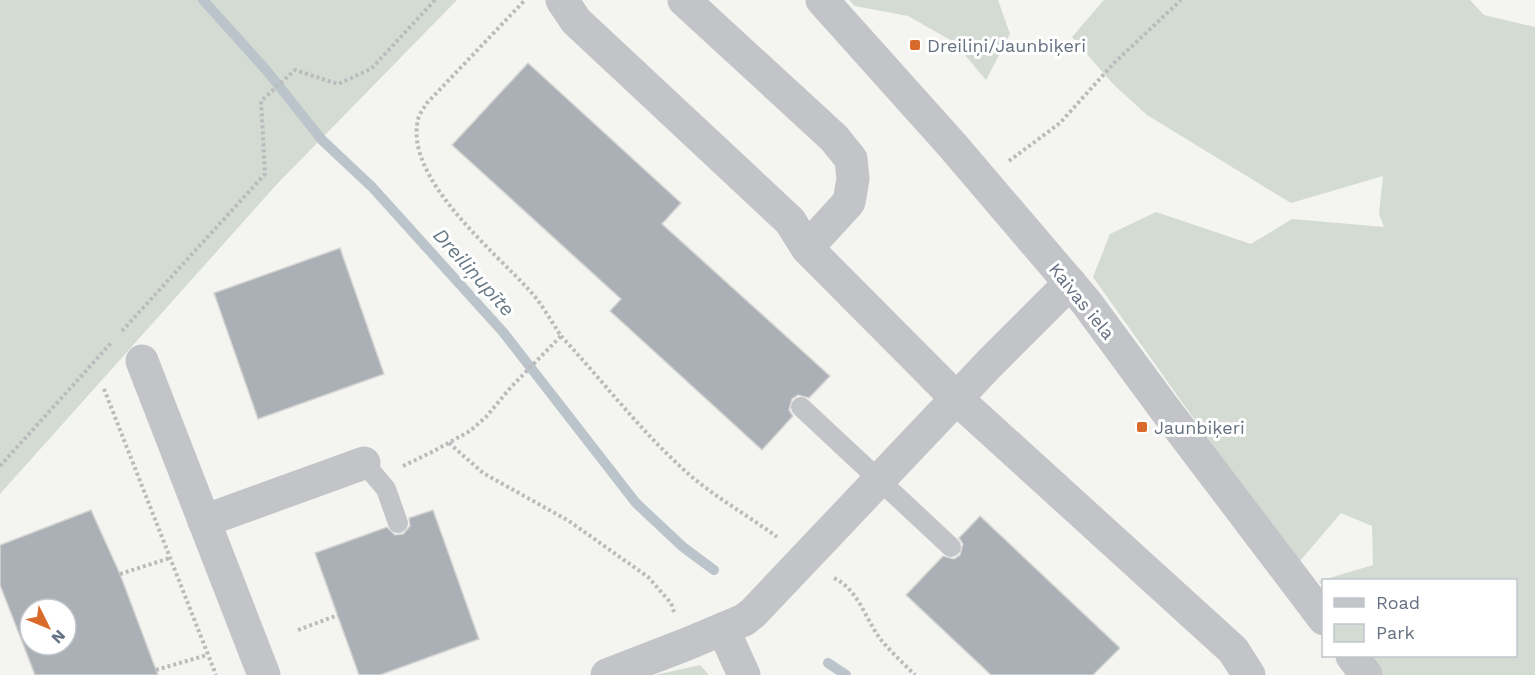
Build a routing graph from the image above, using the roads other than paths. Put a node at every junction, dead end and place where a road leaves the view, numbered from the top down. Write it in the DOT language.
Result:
graph roads {
  1 [pos="562,0"];
  2 [pos="684,0"];
  3 [pos="822,0"];
  4 [pos="807,248"];
  5 [pos="1070,283"];
  6 [pos="142,361"];
  7 [pos="957,399"];
  8 [pos="801,407"];
  9 [pos="364,463"];
  10 [pos="879,480"];
  11 [pos="204,521"];
  12 [pos="398,523"];
  13 [pos="951,547"];
  14 [pos="1322,618"];
  15 [pos="723,629"];
  16 [pos="1353,657"];
  17 [pos="264,675"];
  18 [pos="607,675"];
  19 [pos="744,675"];
  20 [pos="1249,675"];
  21 [pos="1366,675"];
  1 -- 4 [label="street"];
  2 -- 4 [label="street"];
  3 -- 5 [label="street, Kaivas iela"];
  4 -- 7 [label="street"];
  5 -- 7 [label="street"];
  5 -- 14 [label="street, Kaivas iela"];
  6 -- 11 [label="street"];
  7 -- 10 [label="street"];
  7 -- 20 [label="street"];
  8 -- 10 [label="lane"];
  9 -- 11 [label="street"];
  9 -- 12 [label="lane"];
  10 -- 13 [label="lane"];
  10 -- 15 [label="street"];
  11 -- 17 [label="street"];
  15 -- 18 [label="street"];
  15 -- 19 [label="street"];
  16 -- 21 [label="street"];
}
